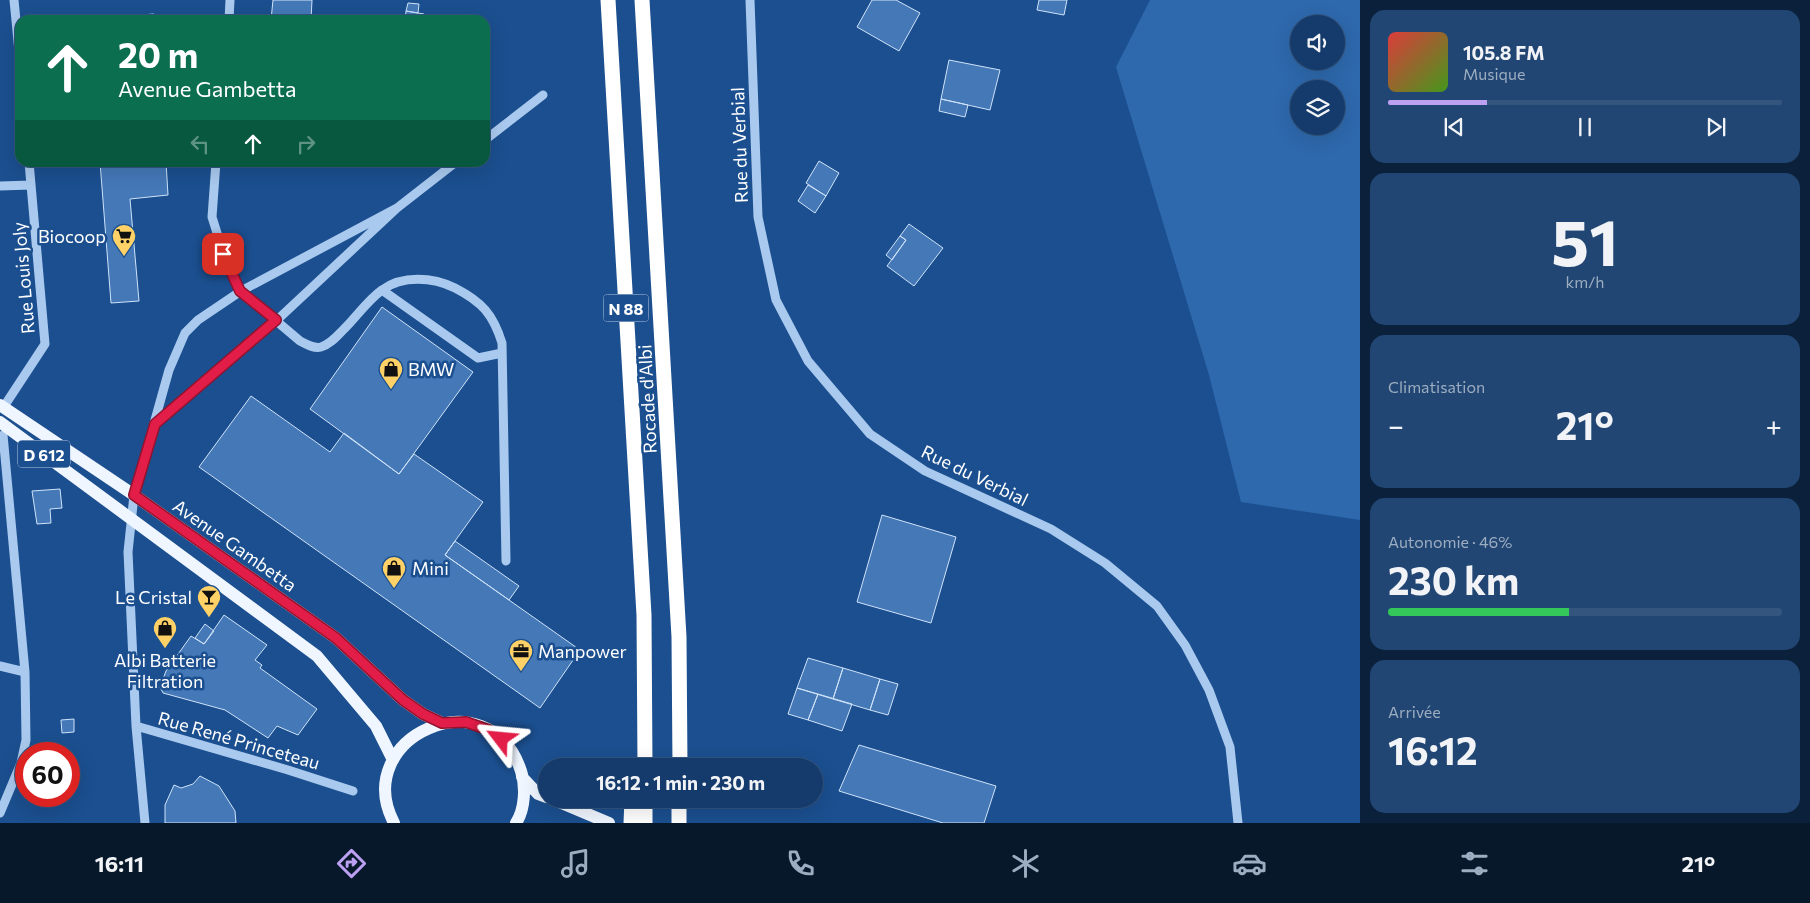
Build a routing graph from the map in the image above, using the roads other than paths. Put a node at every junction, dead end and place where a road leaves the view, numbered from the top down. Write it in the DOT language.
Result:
graph roads {
  1 [pos="14,0"];
  2 [pos="230,0"];
  3 [pos="608,0"];
  4 [pos="642,0"];
  5 [pos="750,0"];
  6 [pos="15,15"];
  7 [pos="229,15"];
  8 [pos="543,95"];
  9 [pos="490,136"];
  10 [pos="29,167"];
  11 [pos="216,167"];
  12 [pos="450,167"];
  13 [pos="31,185"];
  14 [pos="0,186"];
  15 [pos="397,208"];
  16 [pos="382,290"];
  17 [pos="240,291"];
  18 [pos="276,320"];
  19 [pos="502,353"];
  20 [pos="2,420"];
  21 [pos="155,424"];
  22 [pos="133,499"];
  23 [pos="131,518"];
  24 [pos="506,561"];
  25 [pos="644,615"];
  26 [pos="0,666"];
  27 [pos="25,672"];
  28 [pos="442,723"];
  29 [pos="136,726"];
  30 [pos="635,758"];
  31 [pos="645,758"];
  32 [pos="680,758"];
  33 [pos="393,760"];
  34 [pos="522,777"];
  35 [pos="353,792"];
  36 [pos="538,794"];
  37 [pos="573,808"];
  38 [pos="640,808"];
  39 [pos="679,808"];
  40 [pos="0,813"];
  41 [pos="145,823"];
  42 [pos="394,823"];
  43 [pos="516,823"];
  44 [pos="609,823"];
  45 [pos="631,823"];
  46 [pos="679,823"];
  47 [pos="1238,823"];
  1 -- 6 [label="street"];
  2 -- 7 [label="street"];
  3 -- 25 [label="highway, Rocade d'Albi / N 88"];
  4 -- 32 [label="highway, Rocade d'Albi / N 88"];
  5 -- 47 [label="street, Rue du Verbial"];
  8 -- 9 [label="street"];
  10 -- 13 [label="street, Rue Louis Joly"];
  11 -- 17 [label="street"];
  12 -- 15 [label="street"];
  13 -- 14 [label="street"];
  13 -- 20 [label="street, Rue Louis Joly"];
  15 -- 17 [label="street, Rue René Princeteau"];
  15 -- 18 [label="street"];
  16 -- 18 [label="street"];
  16 -- 19 [label="street"];
  16 -- 19 [label="street"];
  17 -- 18 [label="street"];
  17 -- 21 [label="street, Rue René Princeteau"];
  18 -- 21 [label="street"];
  19 -- 24 [label="street"];
  20 -- 22 [label="main road, Avenue Gambetta / D 612"];
  20 -- 23 [label="main road, D 612"];
  20 -- 27 [label="street"];
  21 -- 22 [label="street, Rue René Princeteau"];
  22 -- 23 [label="street, Rue René Princeteau"];
  22 -- 28 [label="main road, Avenue Gambetta / D 612"];
  23 -- 29 [label="street, Rue René Princeteau"];
  23 -- 33 [label="main road, D 612"];
  25 -- 30 [label="highway"];
  25 -- 31 [label="highway, Rocade d'Albi / N 88"];
  26 -- 27 [label="street"];
  27 -- 40 [label="street"];
  28 -- 33 [label="main road"];
  28 -- 34 [label="main road"];
  29 -- 35 [label="street, Rue René Princeteau"];
  29 -- 41 [label="street"];
  33 -- 42 [label="main road"];
  34 -- 36 [label="main road"];
  34 -- 43 [label="main road"];
  37 -- 44 [label="main road"];
  38 -- 45 [label="highway"];
  39 -- 46 [label="highway"];
}
